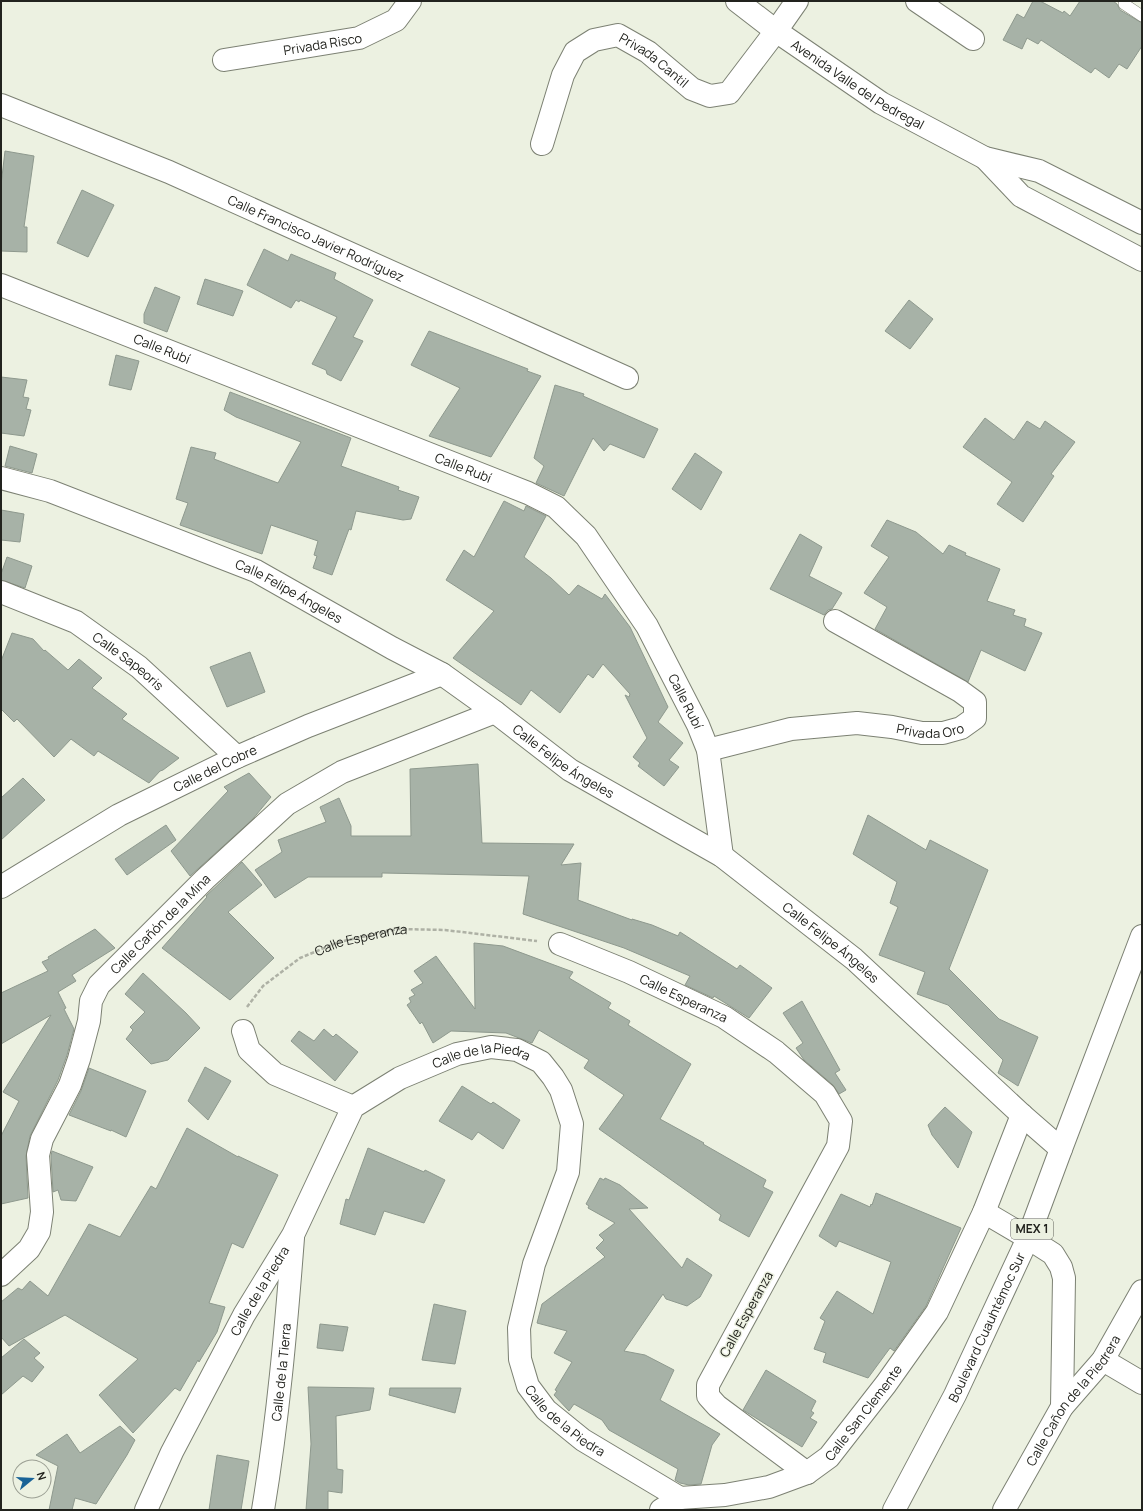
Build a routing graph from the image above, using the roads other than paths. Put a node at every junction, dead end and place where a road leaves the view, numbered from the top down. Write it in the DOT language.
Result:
graph roads {
  1 [pos="410,1"];
  2 [pos="737,1"];
  3 [pos="797,1"];
  4 [pos="917,1"];
  5 [pos="1124,4"];
  6 [pos="1142,16"];
  7 [pos="776,31"];
  8 [pos="973,39"];
  9 [pos="224,60"];
  10 [pos="1,105"];
  11 [pos="542,144"];
  12 [pos="985,158"];
  13 [pos="1142,223"];
  14 [pos="1139,252"];
  15 [pos="1,285"];
  16 [pos="627,378"];
  17 [pos="1,478"];
  18 [pos="1,592"];
  19 [pos="835,621"];
  20 [pos="442,674"];
  21 [pos="495,712"];
  22 [pos="708,750"];
  23 [pos="237,757"];
  24 [pos="722,856"];
  25 [pos="1,887"];
  26 [pos="1142,936"];
  27 [pos="560,944"];
  28 [pos="243,1031"];
  29 [pos="353,1107"];
  30 [pos="1022,1115"];
  31 [pos="1061,1149"];
  32 [pos="984,1212"];
  33 [pos="293,1234"];
  34 [pos="1028,1238"];
  35 [pos="1,1275"];
  36 [pos="1142,1291"];
  37 [pos="1103,1360"];
  38 [pos="1142,1383"];
  39 [pos="1062,1407"];
  40 [pos="807,1473"];
  41 [pos="680,1498"];
  42 [pos="146,1510"];
  43 [pos="263,1510"];
  44 [pos="661,1510"];
  45 [pos="894,1510"];
  46 [pos="1004,1510"];
  1 -- 9 [label="street, Privada Risco"];
  2 -- 7 [label="street, Avenida Valle del Pedregal"];
  3 -- 7 [label="street, Privada Cantil"];
  4 -- 8 [label="street"];
  5 -- 6 [label="lane"];
  7 -- 11 [label="street, Privada Cantil"];
  7 -- 12 [label="street, Avenida Valle del Pedregal"];
  10 -- 16 [label="street, Calle Francisco Javier Rodríguez"];
  12 -- 13 [label="street, Avenida Valle del Pedregal"];
  12 -- 14 [label="street, Avenida Valle del Pedregal"];
  15 -- 22 [label="street, Calle Rubí"];
  17 -- 20 [label="street, Calle Felipe Ángeles"];
  18 -- 23 [label="street, Calle Sapeoris"];
  19 -- 22 [label="street, Privada Oro"];
  20 -- 21 [label="street, Calle Felipe Ángeles"];
  20 -- 23 [label="street, Calle del Cobre"];
  21 -- 24 [label="street, Calle Felipe Ángeles"];
  21 -- 35 [label="street, Calle Cañón de la Mina"];
  22 -- 24 [label="street, Calle Rubí"];
  23 -- 25 [label="street, Calle del Cobre"];
  24 -- 30 [label="street, Calle Felipe Ángeles"];
  26 -- 31 [label="street, Boulevard Cuauhtémoc Sur / MEX 1"];
  27 -- 40 [label="street, Calle Esperanza"];
  28 -- 29 [label="street"];
  29 -- 33 [label="street, Calle de la Piedra"];
  29 -- 41 [label="street, Calle de la Piedra"];
  30 -- 31 [label="street, Calle Felipe Ángeles"];
  30 -- 32 [label="street, Calle San Clemente"];
  31 -- 34 [label="street, Boulevard Cuauhtémoc Sur / MEX 1"];
  32 -- 34 [label="street"];
  32 -- 40 [label="street, Calle San Clemente"];
  33 -- 42 [label="street, Calle de la Piedra"];
  33 -- 43 [label="street, Calle de la Tierra"];
  34 -- 39 [label="street"];
  34 -- 45 [label="street, Boulevard Cuauhtémoc Sur / MEX 1"];
  36 -- 37 [label="street, Calle Cañon de la Piedrera"];
  37 -- 38 [label="street"];
  37 -- 39 [label="street, Calle Cañon de la Piedrera"];
  39 -- 46 [label="street, Calle Cañon de la Piedrera"];
  40 -- 41 [label="street, Calle San Clemente"];
  41 -- 44 [label="street, Calle San Clemente"];
}
